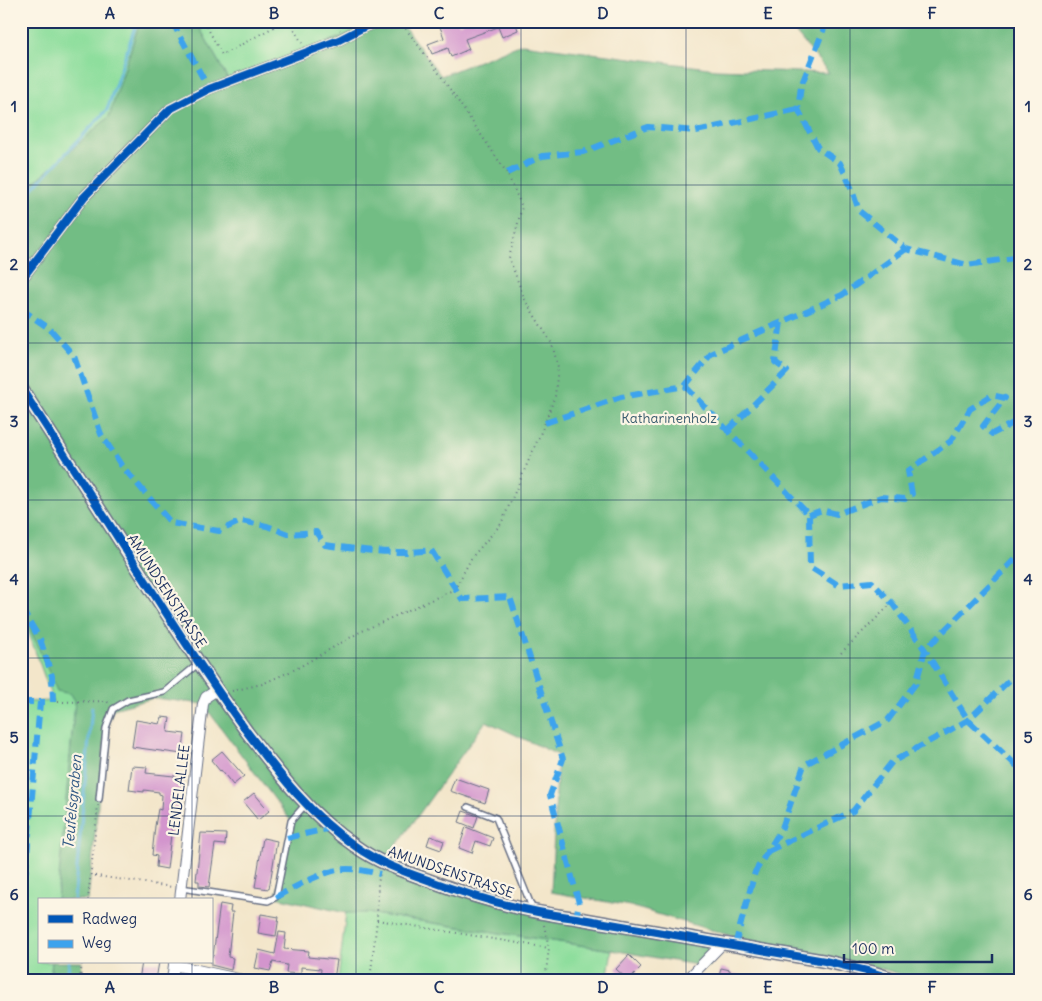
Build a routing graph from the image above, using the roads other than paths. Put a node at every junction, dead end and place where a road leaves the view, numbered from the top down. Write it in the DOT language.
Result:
graph roads {
  1 [pos="382,21"];
  2 [pos="21,280"];
  3 [pos="21,388"];
  4 [pos="199,663"];
  5 [pos="219,693"];
  6 [pos="99,798"];
  7 [pos="306,804"];
  8 [pos="468,807"];
  9 [pos="181,888"];
  10 [pos="180,898"];
  11 [pos="538,913"];
  12 [pos="723,943"];
  13 [pos="174,964"];
  14 [pos="172,980"];
  15 [pos="243,980"];
  16 [pos="687,980"];
  17 [pos="896,980"];
  1 -- 2 [label="street"];
  3 -- 4 [label="street, AMUNDSENSTRASSE"];
  4 -- 5 [label="street, AMUNDSENSTRASSE"];
  4 -- 6 [label="lane"];
  5 -- 7 [label="street, AMUNDSENSTRASSE"];
  5 -- 9 [label="street, LENDELALLEE"];
  7 -- 9 [label="lane"];
  7 -- 11 [label="street, AMUNDSENSTRASSE"];
  8 -- 11 [label="lane"];
  9 -- 10 [label="street, LENDELALLEE"];
  11 -- 12 [label="street, AMUNDSENSTRASSE"];
  12 -- 16 [label="street"];
  12 -- 17 [label="street, AMUNDSENSTRASSE"];
  13 -- 14 [label="street"];
  13 -- 15 [label="street"];
}
